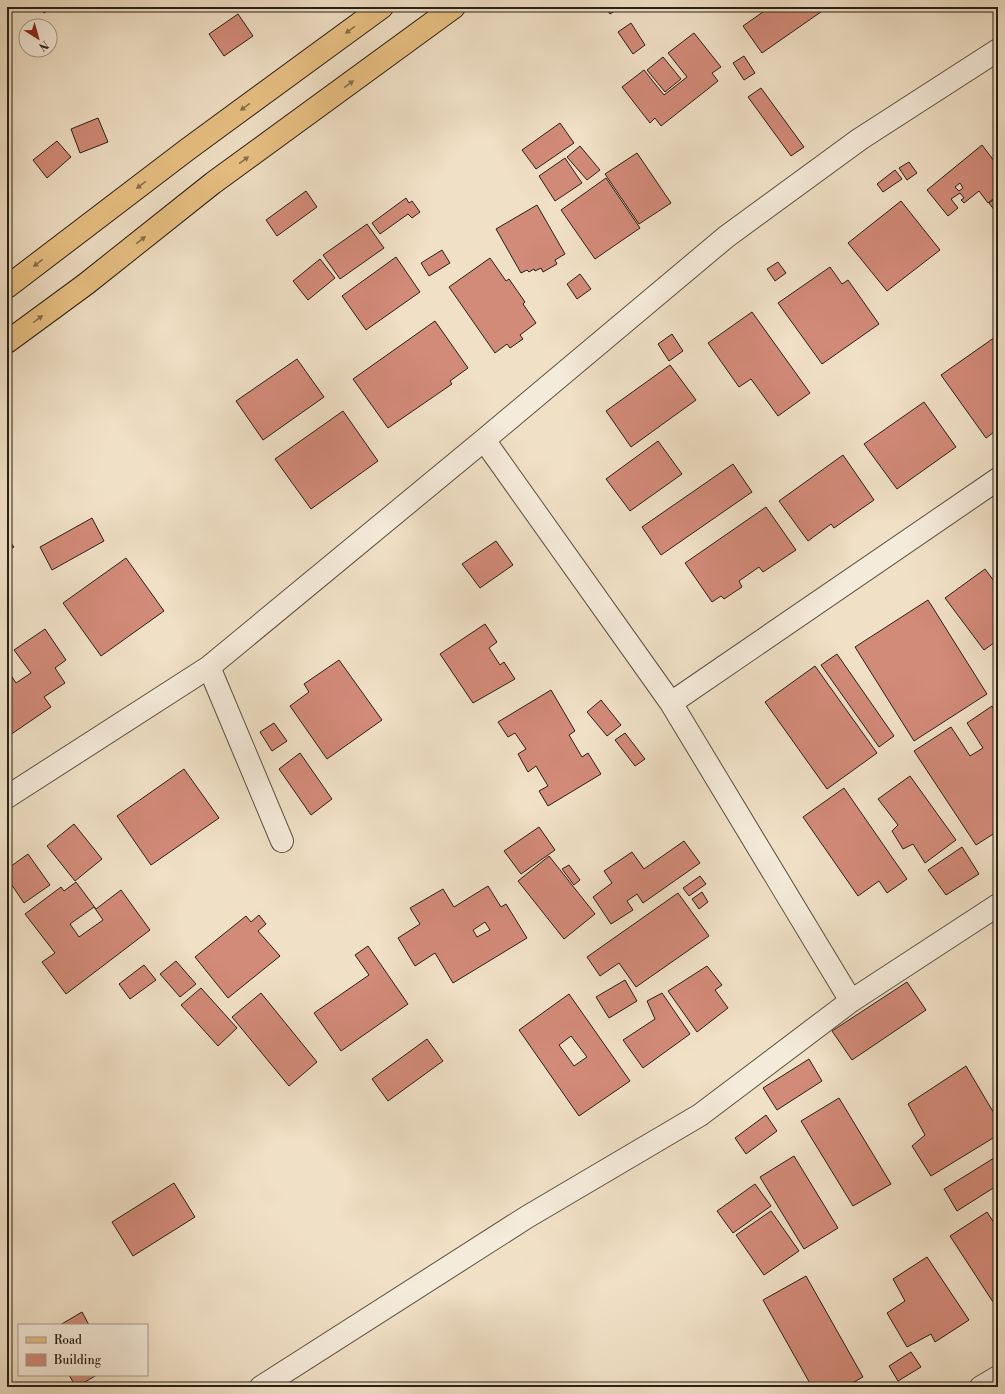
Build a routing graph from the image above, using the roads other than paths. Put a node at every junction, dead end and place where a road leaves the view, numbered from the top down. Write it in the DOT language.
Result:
graph roads {
  1 [pos="382,7"];
  2 [pos="454,7"];
  3 [pos="998,50"];
  4 [pos="7,287"];
  5 [pos="7,342"];
  6 [pos="484,440"];
  7 [pos="998,479"];
  8 [pos="209,667"];
  9 [pos="671,703"];
  10 [pos="7,797"];
  11 [pos="282,841"];
  12 [pos="998,905"];
  13 [pos="851,1001"];
  14 [pos="998,1377"];
  15 [pos="261,1387"];
  16 [pos="981,1387"];
  1 -- 4 [label="main road, one-way"];
  5 -- 2 [label="main road, one-way"];
  3 -- 6 [label="street"];
  6 -- 8 [label="street"];
  6 -- 9 [label="street"];
  7 -- 9 [label="street"];
  8 -- 10 [label="street"];
  8 -- 11 [label="street"];
  9 -- 13 [label="street"];
  12 -- 13 [label="street"];
  13 -- 15 [label="street"];
  14 -- 16 [label="street"];
}
